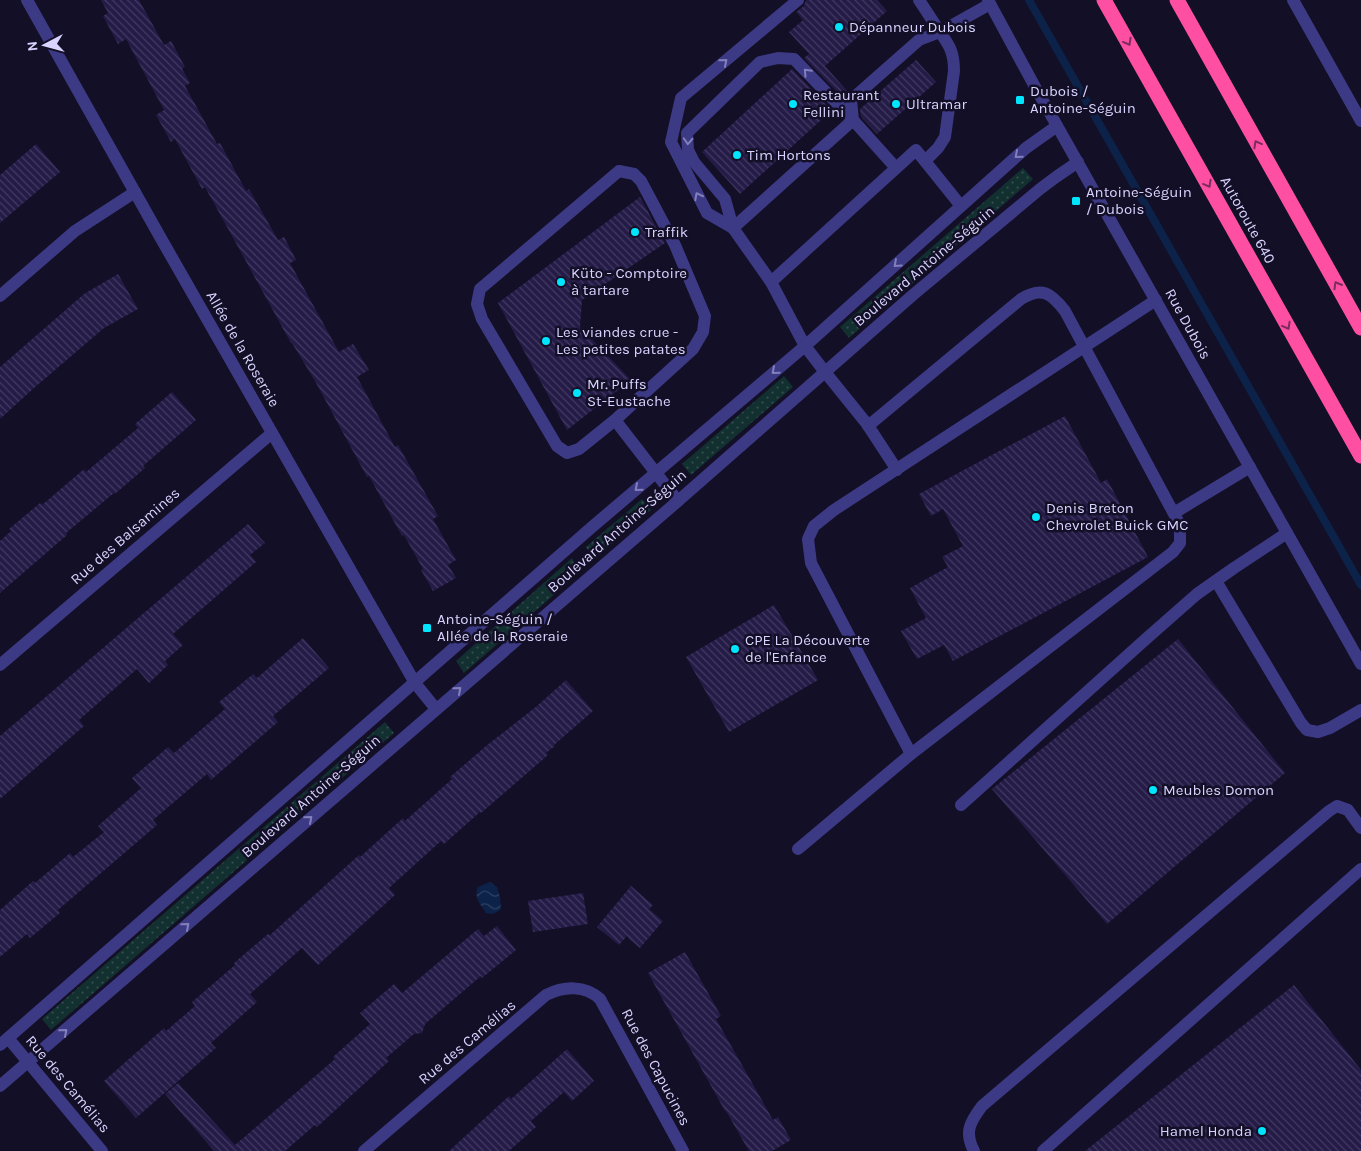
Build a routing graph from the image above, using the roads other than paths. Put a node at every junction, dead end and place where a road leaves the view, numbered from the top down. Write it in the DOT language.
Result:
graph roads {
  1 [pos="27,0"];
  2 [pos="798,0"];
  3 [pos="919,0"];
  4 [pos="1104,0"];
  5 [pos="1177,0"];
  6 [pos="1293,0"];
  7 [pos="989,2"];
  8 [pos="940,32"];
  9 [pos="853,120"];
  10 [pos="1361,121"];
  11 [pos="1058,126"];
  12 [pos="925,161"];
  13 [pos="1078,162"];
  14 [pos="896,168"];
  15 [pos="135,192"];
  16 [pos="961,206"];
  17 [pos="733,228"];
  18 [pos="771,282"];
  19 [pos="0,296"];
  20 [pos="1156,300"];
  21 [pos="1361,328"];
  22 [pos="805,346"];
  23 [pos="1084,346"];
  24 [pos="824,372"];
  25 [pos="615,420"];
  26 [pos="868,426"];
  27 [pos="272,433"];
  28 [pos="1361,456"];
  29 [pos="1250,467"];
  30 [pos="897,470"];
  31 [pos="656,473"];
  32 [pos="678,500"];
  33 [pos="1174,513"];
  34 [pos="1287,533"];
  35 [pos="1216,581"];
  36 [pos="1361,664"];
  37 [pos="0,665"];
  38 [pos="415,683"];
  39 [pos="436,710"];
  40 [pos="1361,710"];
  41 [pos="911,754"];
  42 [pos="961,805"];
  43 [pos="1361,828"];
  44 [pos="798,849"];
  45 [pos="1361,868"];
  46 [pos="600,999"];
  47 [pos="4,1041"];
  48 [pos="29,1062"];
  49 [pos="0,1086"];
  50 [pos="102,1151"];
  51 [pos="364,1151"];
  52 [pos="683,1151"];
  53 [pos="974,1151"];
  54 [pos="1044,1151"];
  1 -- 15 [label="street, Allée de la Roseraie"];
  17 -- 2 [label="street, one-way"];
  3 -- 8 [label="street"];
  4 -- 28 [label="highway, Autoroute 640, one-way"];
  21 -- 5 [label="highway, one-way"];
  6 -- 10 [label="street"];
  7 -- 8 [label="street"];
  7 -- 11 [label="street, Rue Dubois"];
  8 -- 9 [label="street"];
  8 -- 12 [label="street"];
  9 -- 14 [label="street"];
  9 -- 17 [label="street"];
  9 -- 17 [label="street, one-way"];
  11 -- 13 [label="street, Rue Dubois"];
  11 -- 16 [label="street, Boulevard Antoine-Séguin, one-way"];
  12 -- 14 [label="street"];
  12 -- 16 [label="street"];
  13 -- 20 [label="street, Rue Dubois"];
  13 -- 24 [label="street, Boulevard Antoine-Séguin"];
  14 -- 18 [label="street"];
  15 -- 19 [label="street"];
  15 -- 27 [label="street, Allée de la Roseraie"];
  16 -- 22 [label="street, Boulevard Antoine-Séguin, one-way"];
  17 -- 18 [label="street"];
  18 -- 22 [label="street"];
  20 -- 23 [label="street"];
  20 -- 29 [label="street, Rue Dubois"];
  22 -- 24 [label="street"];
  22 -- 31 [label="street, Boulevard Antoine-Séguin, one-way"];
  23 -- 26 [label="street"];
  23 -- 30 [label="street"];
  23 -- 33 [label="street"];
  24 -- 26 [label="street"];
  24 -- 32 [label="street, Boulevard Antoine-Séguin"];
  25 -- 25 [label="street"];
  25 -- 31 [label="street"];
  26 -- 30 [label="street"];
  27 -- 37 [label="street, Rue des Balsamines"];
  27 -- 38 [label="street, Allée de la Roseraie"];
  29 -- 33 [label="street"];
  29 -- 34 [label="street, Rue Dubois"];
  30 -- 41 [label="street"];
  31 -- 32 [label="street"];
  31 -- 38 [label="street, Boulevard Antoine-Séguin, one-way"];
  39 -- 32 [label="street, Boulevard Antoine-Séguin, one-way"];
  33 -- 41 [label="street"];
  34 -- 35 [label="street"];
  34 -- 36 [label="street, Rue Dubois"];
  35 -- 40 [label="street"];
  35 -- 42 [label="street"];
  38 -- 39 [label="street, Allée de la Roseraie"];
  38 -- 47 [label="street, Boulevard Antoine-Séguin"];
  48 -- 39 [label="street, Boulevard Antoine-Séguin, one-way"];
  41 -- 44 [label="street"];
  43 -- 53 [label="street"];
  45 -- 54 [label="street"];
  46 -- 51 [label="street, Rue des Camélias"];
  46 -- 52 [label="street, Rue des Capucines"];
  47 -- 48 [label="street, Rue des Camélias"];
  48 -- 49 [label="street, Boulevard Antoine-Séguin"];
  48 -- 50 [label="street, Rue des Camélias"];
}
